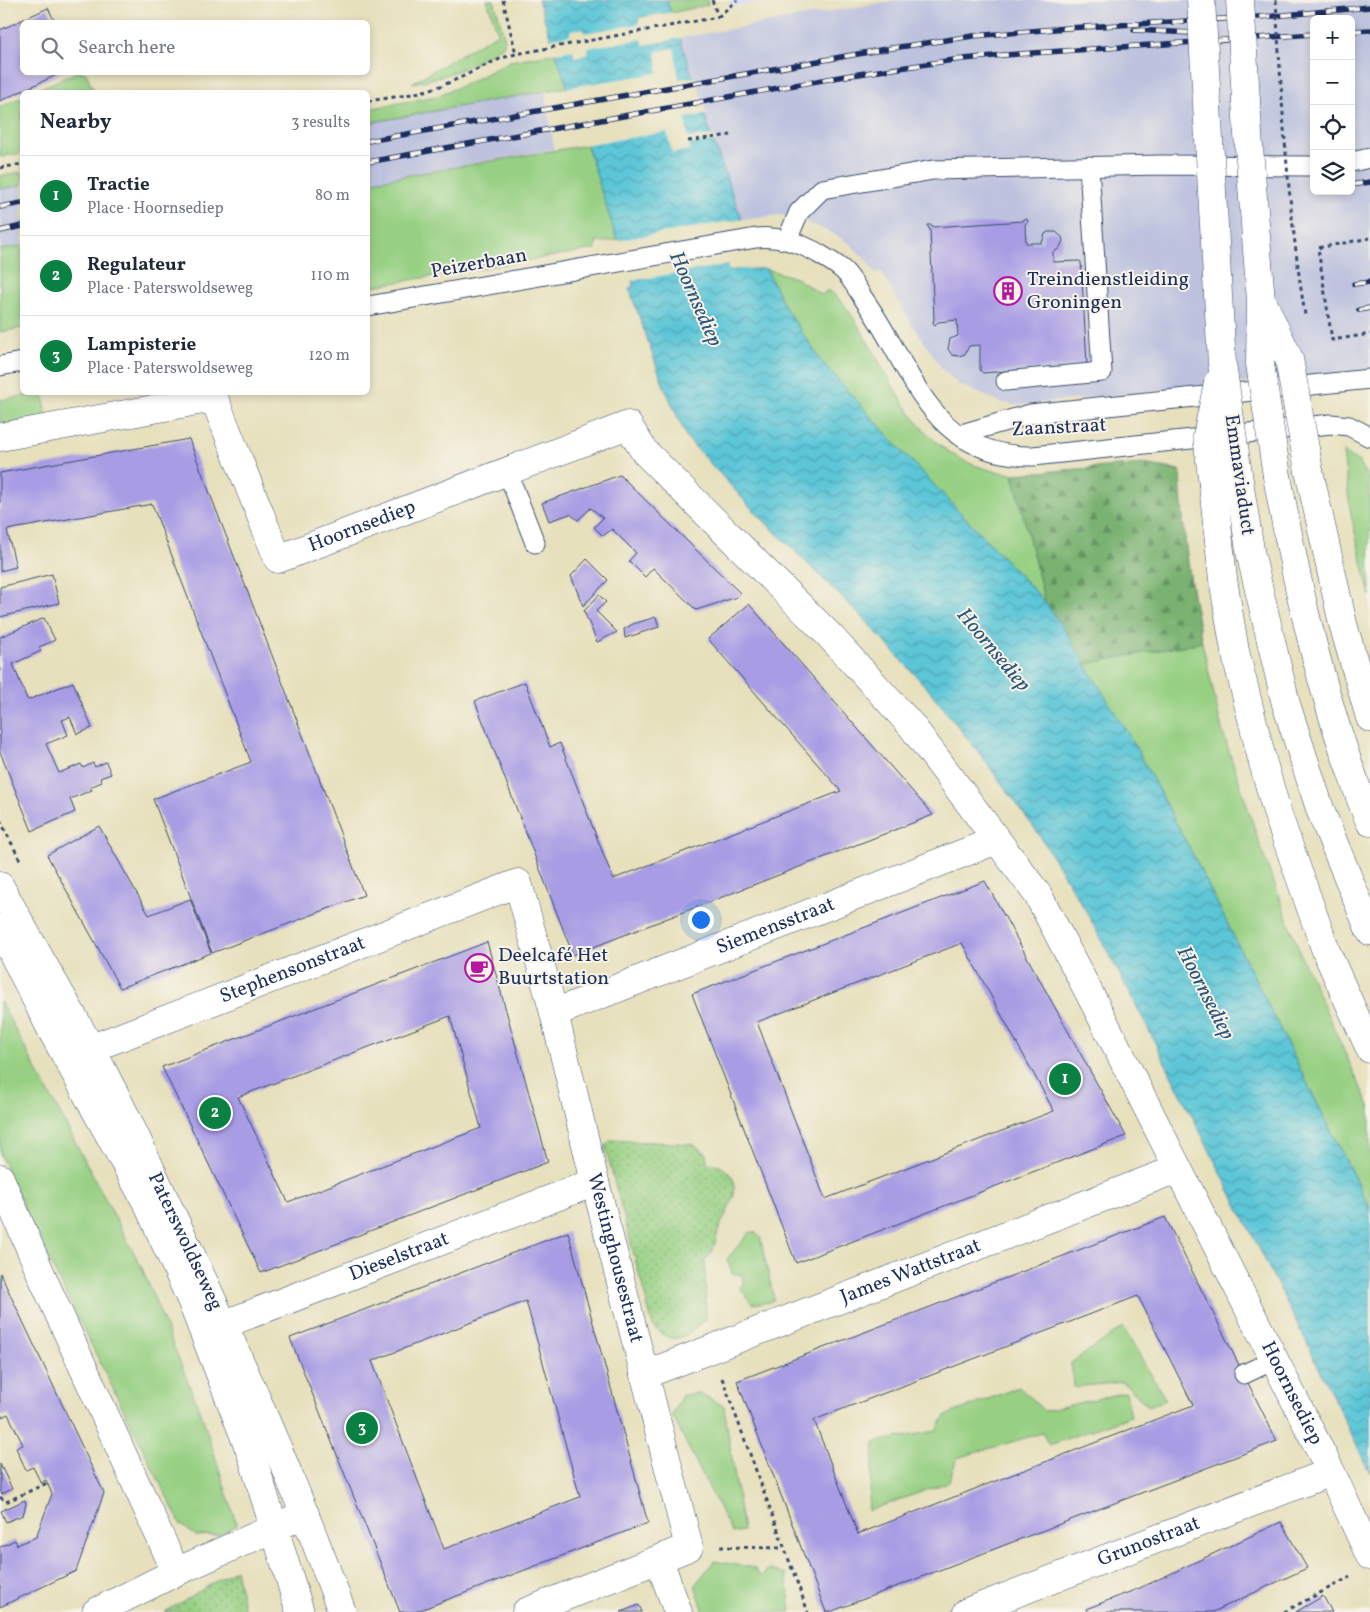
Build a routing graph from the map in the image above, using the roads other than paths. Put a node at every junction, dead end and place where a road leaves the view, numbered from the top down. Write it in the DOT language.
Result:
graph roads {
  1 [pos="1201,0"];
  2 [pos="1240,0"];
  3 [pos="1370,158"];
  4 [pos="1355,161"];
  5 [pos="1089,166"];
  6 [pos="1310,166"];
  7 [pos="756,238"];
  8 [pos="787,240"];
  9 [pos="1262,301"];
  10 [pos="370,306"];
  11 [pos="20,362"];
  12 [pos="0,366"];
  13 [pos="1370,379"];
  14 [pos="1006,381"];
  15 [pos="958,435"];
  16 [pos="0,437"];
  17 [pos="1370,437"];
  18 [pos="507,471"];
  19 [pos="1226,483"];
  20 [pos="535,543"];
  21 [pos="1370,718"];
  22 [pos="1370,822"];
  23 [pos="998,840"];
  24 [pos="518,883"];
  25 [pos="0,886"];
  26 [pos="0,928"];
  27 [pos="1370,931"];
  28 [pos="554,1013"];
  29 [pos="1370,1049"];
  30 [pos="79,1053"];
  31 [pos="1177,1169"];
  32 [pos="0,1178"];
  33 [pos="594,1182"];
  34 [pos="214,1329"];
  35 [pos="1274,1360"];
  36 [pos="1244,1374"];
  37 [pos="644,1375"];
  38 [pos="1331,1472"];
  39 [pos="305,1514"];
  40 [pos="274,1528"];
  41 [pos="658,1560"];
  42 [pos="1361,1566"];
  43 [pos="176,1572"];
  44 [pos="96,1612"];
  45 [pos="300,1612"];
  46 [pos="342,1612"];
  47 [pos="526,1612"];
  48 [pos="678,1612"];
  49 [pos="968,1612"];
  1 -- 19 [label="street, Emmaviaduct, bridge"];
  2 -- 9 [label="street, Emmaviaduct, bridge"];
  3 -- 4 [label="lane"];
  5 -- 6 [label="lane"];
  5 -- 8 [label="lane"];
  5 -- 14 [label="lane"];
  7 -- 8 [label="lane, Zaanstraat"];
  7 -- 10 [label="lane, Peizerbaan"];
  8 -- 15 [label="lane, Zaanstraat"];
  9 -- 21 [label="street, bridge"];
  9 -- 22 [label="street, Emmaviaduct, bridge"];
  11 -- 12 [label="lane"];
  13 -- 15 [label="lane"];
  15 -- 17 [label="lane, Zaanstraat"];
  16 -- 18 [label="street, Hoornsediep"];
  18 -- 20 [label="lane"];
  18 -- 23 [label="street, Hoornsediep"];
  19 -- 27 [label="street, Emmaviaduct"];
  19 -- 29 [label="street"];
  23 -- 28 [label="street, Siemensstraat"];
  23 -- 31 [label="street, Hoornsediep"];
  24 -- 28 [label="street, Westinghousestraat"];
  24 -- 30 [label="street, Stephensonstraat"];
  25 -- 30 [label="street, Paterswoldseweg"];
  26 -- 30 [label="street, Paterswoldseweg"];
  28 -- 33 [label="street, Westinghousestraat"];
  30 -- 34 [label="street, Paterswoldseweg"];
  31 -- 35 [label="street, Hoornsediep"];
  31 -- 37 [label="street, James Wattstraat"];
  32 -- 43 [label="street"];
  33 -- 34 [label="street, Dieselstraat"];
  33 -- 37 [label="street, Westinghousestraat"];
  34 -- 39 [label="street, Paterswoldseweg"];
  34 -- 40 [label="street, Paterswoldseweg"];
  35 -- 36 [label="lane"];
  35 -- 38 [label="street, Hoornsediep"];
  37 -- 41 [label="street, Westinghousestraat"];
  38 -- 42 [label="street, Hoornsediep"];
  38 -- 49 [label="street, Grunostraat"];
  39 -- 40 [label="street"];
  39 -- 46 [label="street, Paterswoldseweg"];
  40 -- 43 [label="street"];
  40 -- 45 [label="street, Paterswoldseweg"];
  41 -- 47 [label="street"];
  41 -- 48 [label="street"];
  43 -- 44 [label="street"];
}
